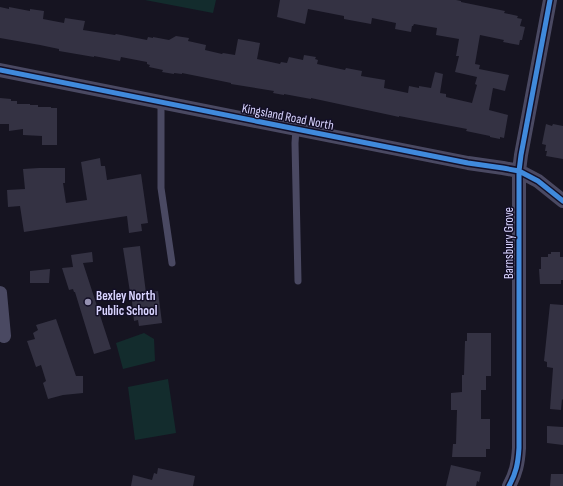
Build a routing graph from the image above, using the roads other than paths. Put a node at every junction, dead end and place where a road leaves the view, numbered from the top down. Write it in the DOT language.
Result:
graph roads {
  1 [pos="550,0"];
  2 [pos="0,70"];
  3 [pos="161,102"];
  4 [pos="296,129"];
  5 [pos="519,171"];
  6 [pos="563,201"];
  7 [pos="172,263"];
  8 [pos="298,281"];
  9 [pos="0,293"];
  10 [pos="4,336"];
  11 [pos="509,486"];
  1 -- 5 [label="street, Barnsbury Grove"];
  2 -- 3 [label="street, Kingsland Road North"];
  3 -- 4 [label="street, Kingsland Road North"];
  3 -- 7 [label="lane"];
  4 -- 5 [label="street, Kingsland Road North"];
  4 -- 8 [label="lane"];
  5 -- 6 [label="street, Kingsland Road North"];
  5 -- 11 [label="street, Barnsbury Grove"];
  9 -- 10 [label="street"];
}
